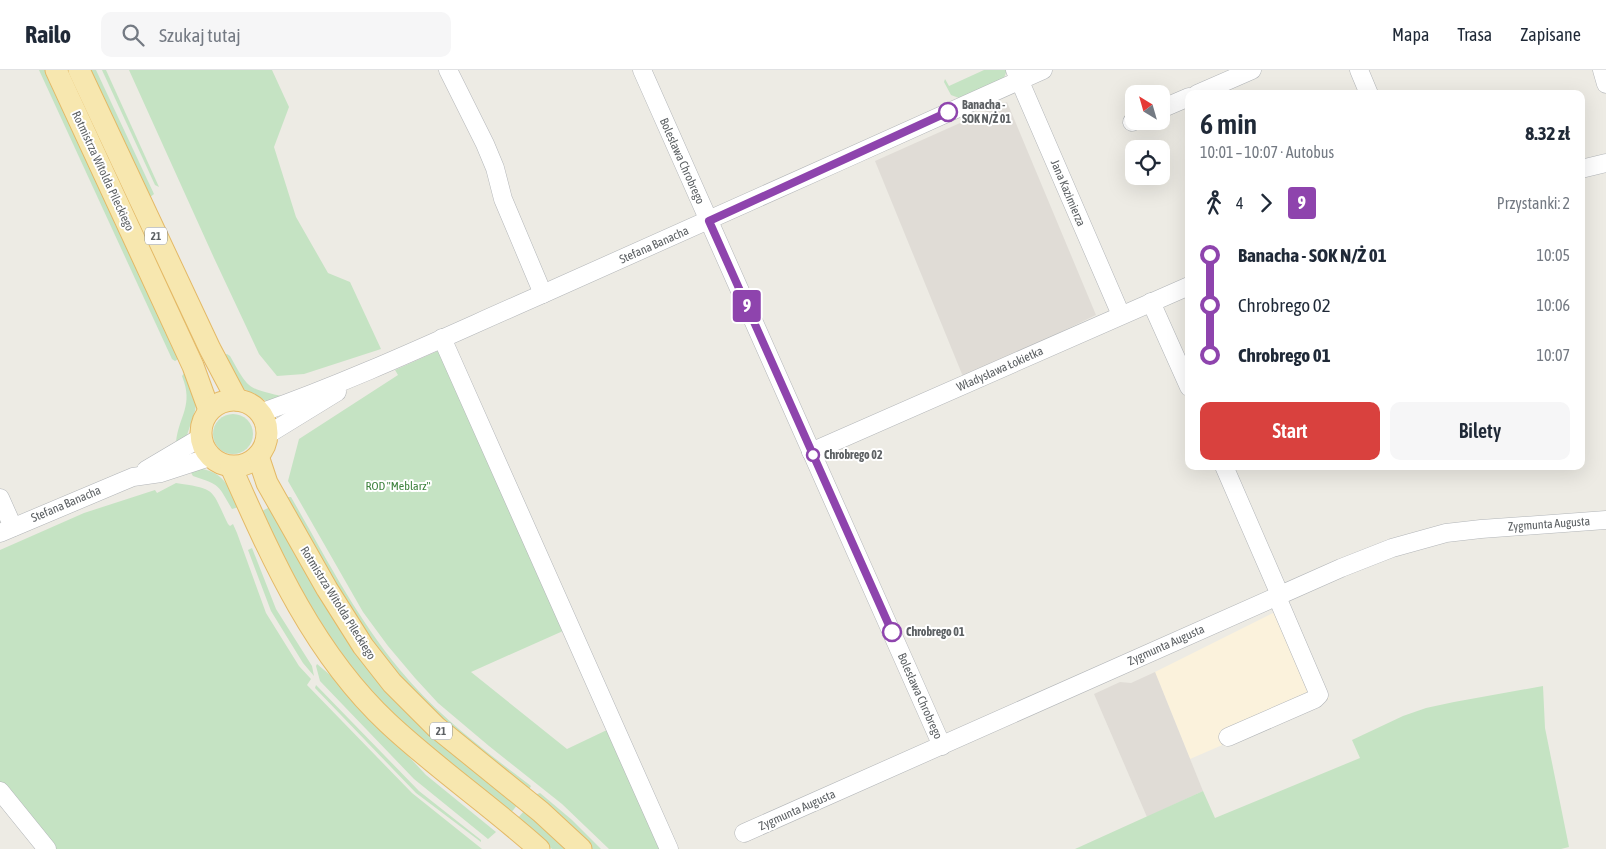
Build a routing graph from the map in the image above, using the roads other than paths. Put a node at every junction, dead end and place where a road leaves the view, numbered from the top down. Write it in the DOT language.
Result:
graph roads {
  1 [pos="56,70"];
  2 [pos="79,70"];
  3 [pos="448,70"];
  4 [pos="642,70"];
  5 [pos="1042,70"];
  6 [pos="1252,70"];
  7 [pos="1359,70"];
  8 [pos="1602,70"];
  9 [pos="1017,75"];
  10 [pos="1606,84"];
  11 [pos="1206,90"];
  12 [pos="1367,90"];
  13 [pos="1185,99"];
  14 [pos="1170,105"];
  15 [pos="1606,163"];
  16 [pos="1585,168"];
  17 [pos="709,221"];
  18 [pos="1185,288"];
  19 [pos="543,294"];
  20 [pos="1151,302"];
  21 [pos="1121,315"];
  22 [pos="442,338"];
  23 [pos="375,368"];
  24 [pos="1185,379"];
  25 [pos="237,400"];
  26 [pos="209,410"];
  27 [pos="260,412"];
  28 [pos="267,435"];
  29 [pos="200,438"];
  30 [pos="812,452"];
  31 [pos="258,456"];
  32 [pos="210,457"];
  33 [pos="231,467"];
  34 [pos="1226,470"];
  35 [pos="133,478"];
  36 [pos="0,498"];
  37 [pos="1606,520"];
  38 [pos="6,530"];
  39 [pos="1278,596"];
  40 [pos="1228,737"];
  41 [pos="942,746"];
  42 [pos="0,791"];
  43 [pos="744,833"];
  44 [pos="522,841"];
  45 [pos="47,849"];
  46 [pos="539,849"];
  47 [pos="581,849"];
  48 [pos="669,849"];
  1 -- 26 [label="main road, Rotmistrza Witolda Pileckiego / 21"];
  2 -- 25 [label="main road, Rotmistrza Witolda Pileckiego / 21"];
  3 -- 19 [label="street"];
  4 -- 17 [label="street, Bolesława Chrobrego"];
  5 -- 9 [label="street, Stefana Banacha"];
  6 -- 11 [label="street"];
  7 -- 12 [label="street"];
  8 -- 10 [label="street"];
  9 -- 17 [label="street, Stefana Banacha"];
  9 -- 21 [label="street, Jana Kazimierza"];
  13 -- 14 [label="street"];
  15 -- 16 [label="street"];
  17 -- 19 [label="street, Stefana Banacha"];
  17 -- 30 [label="street, Bolesława Chrobrego"];
  18 -- 20 [label="street, Władysława Łokietka"];
  19 -- 22 [label="street, Stefana Banacha"];
  20 -- 21 [label="street, Władysława Łokietka"];
  20 -- 24 [label="street"];
  21 -- 30 [label="street, Władysława Łokietka"];
  22 -- 23 [label="street, Stefana Banacha"];
  22 -- 48 [label="street"];
  23 -- 27 [label="street, Stefana Banacha"];
  23 -- 28 [label="street, Stefana Banacha"];
  25 -- 26 [label="main road"];
  25 -- 27 [label="main road"];
  26 -- 29 [label="main road"];
  27 -- 28 [label="main road"];
  28 -- 31 [label="main road"];
  29 -- 32 [label="main road"];
  29 -- 35 [label="street, Stefana Banacha"];
  30 -- 41 [label="street, Bolesława Chrobrego"];
  31 -- 33 [label="main road"];
  31 -- 47 [label="main road, Rotmistrza Witolda Pileckiego / 21"];
  32 -- 33 [label="main road"];
  32 -- 35 [label="street, Stefana Banacha"];
  33 -- 44 [label="main road, 21"];
  34 -- 39 [label="street"];
  35 -- 38 [label="street, Stefana Banacha"];
  36 -- 38 [label="street"];
  37 -- 39 [label="street, Zygmunta Augusta"];
  39 -- 40 [label="street"];
  39 -- 41 [label="street, Zygmunta Augusta"];
  41 -- 43 [label="street, Zygmunta Augusta"];
  42 -- 45 [label="street"];
  44 -- 46 [label="main road, 21"];
}
